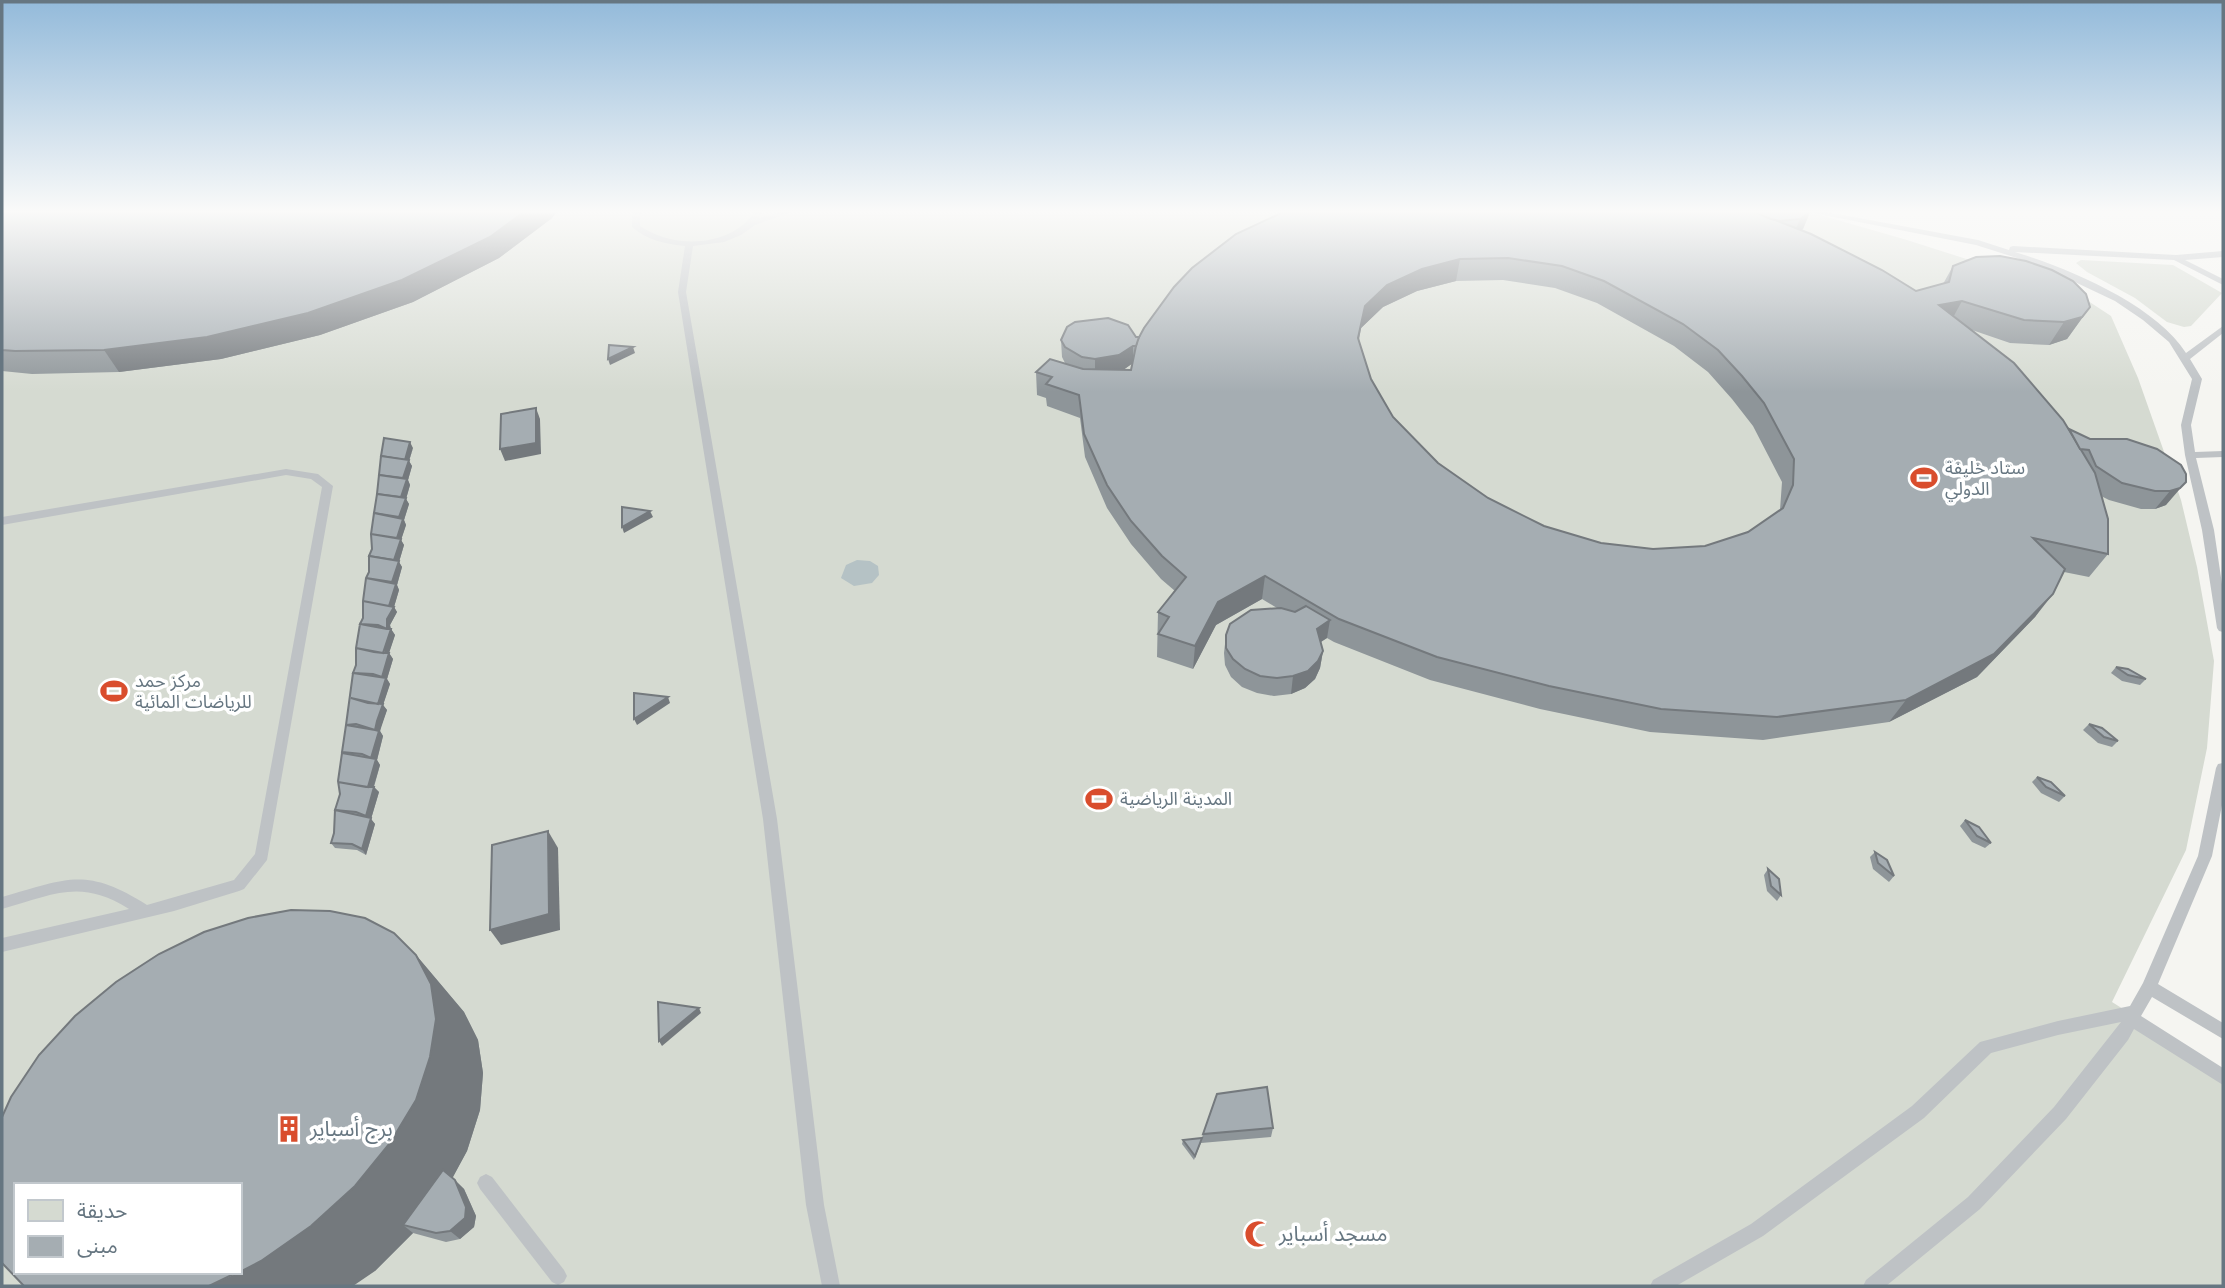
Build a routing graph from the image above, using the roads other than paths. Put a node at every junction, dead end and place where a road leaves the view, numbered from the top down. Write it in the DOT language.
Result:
graph roads {
  1 [pos="685,271"];
  2 [pos="2059,271"];
  3 [pos="2202,271"];
  4 [pos="2223,282"];
  5 [pos="2223,329"];
  6 [pos="2185,358"];
  7 [pos="2223,454"];
  8 [pos="2190,455"];
  9 [pos="2,521"];
  10 [pos="2223,625"];
  11 [pos="2223,768"];
  12 [pos="2218,828"];
  13 [pos="2,903"];
  14 [pos="146,912"];
  15 [pos="2,945"];
  16 [pos="2149,987"];
  17 [pos="2133,1015"];
  18 [pos="2223,1032"];
  19 [pos="2223,1077"];
  20 [pos="486,1183"];
  21 [pos="558,1276"];
  22 [pos="831,1286"];
  23 [pos="1659,1286"];
  24 [pos="1872,1286"];
  1 -- 22 [label="lane"];
  2 -- 6 [label="lane"];
  3 -- 4 [label="lane"];
  5 -- 6 [label="lane"];
  6 -- 8 [label="lane"];
  7 -- 8 [label="lane"];
  8 -- 10 [label="lane"];
  9 -- 14 [label="lane"];
  11 -- 12 [label="lane"];
  12 -- 16 [label="lane"];
  13 -- 14 [label="lane"];
  14 -- 15 [label="lane"];
  16 -- 17 [label="lane"];
  16 -- 18 [label="lane"];
  17 -- 19 [label="lane"];
  17 -- 23 [label="lane"];
  17 -- 24 [label="lane"];
  20 -- 21 [label="lane"];
}
